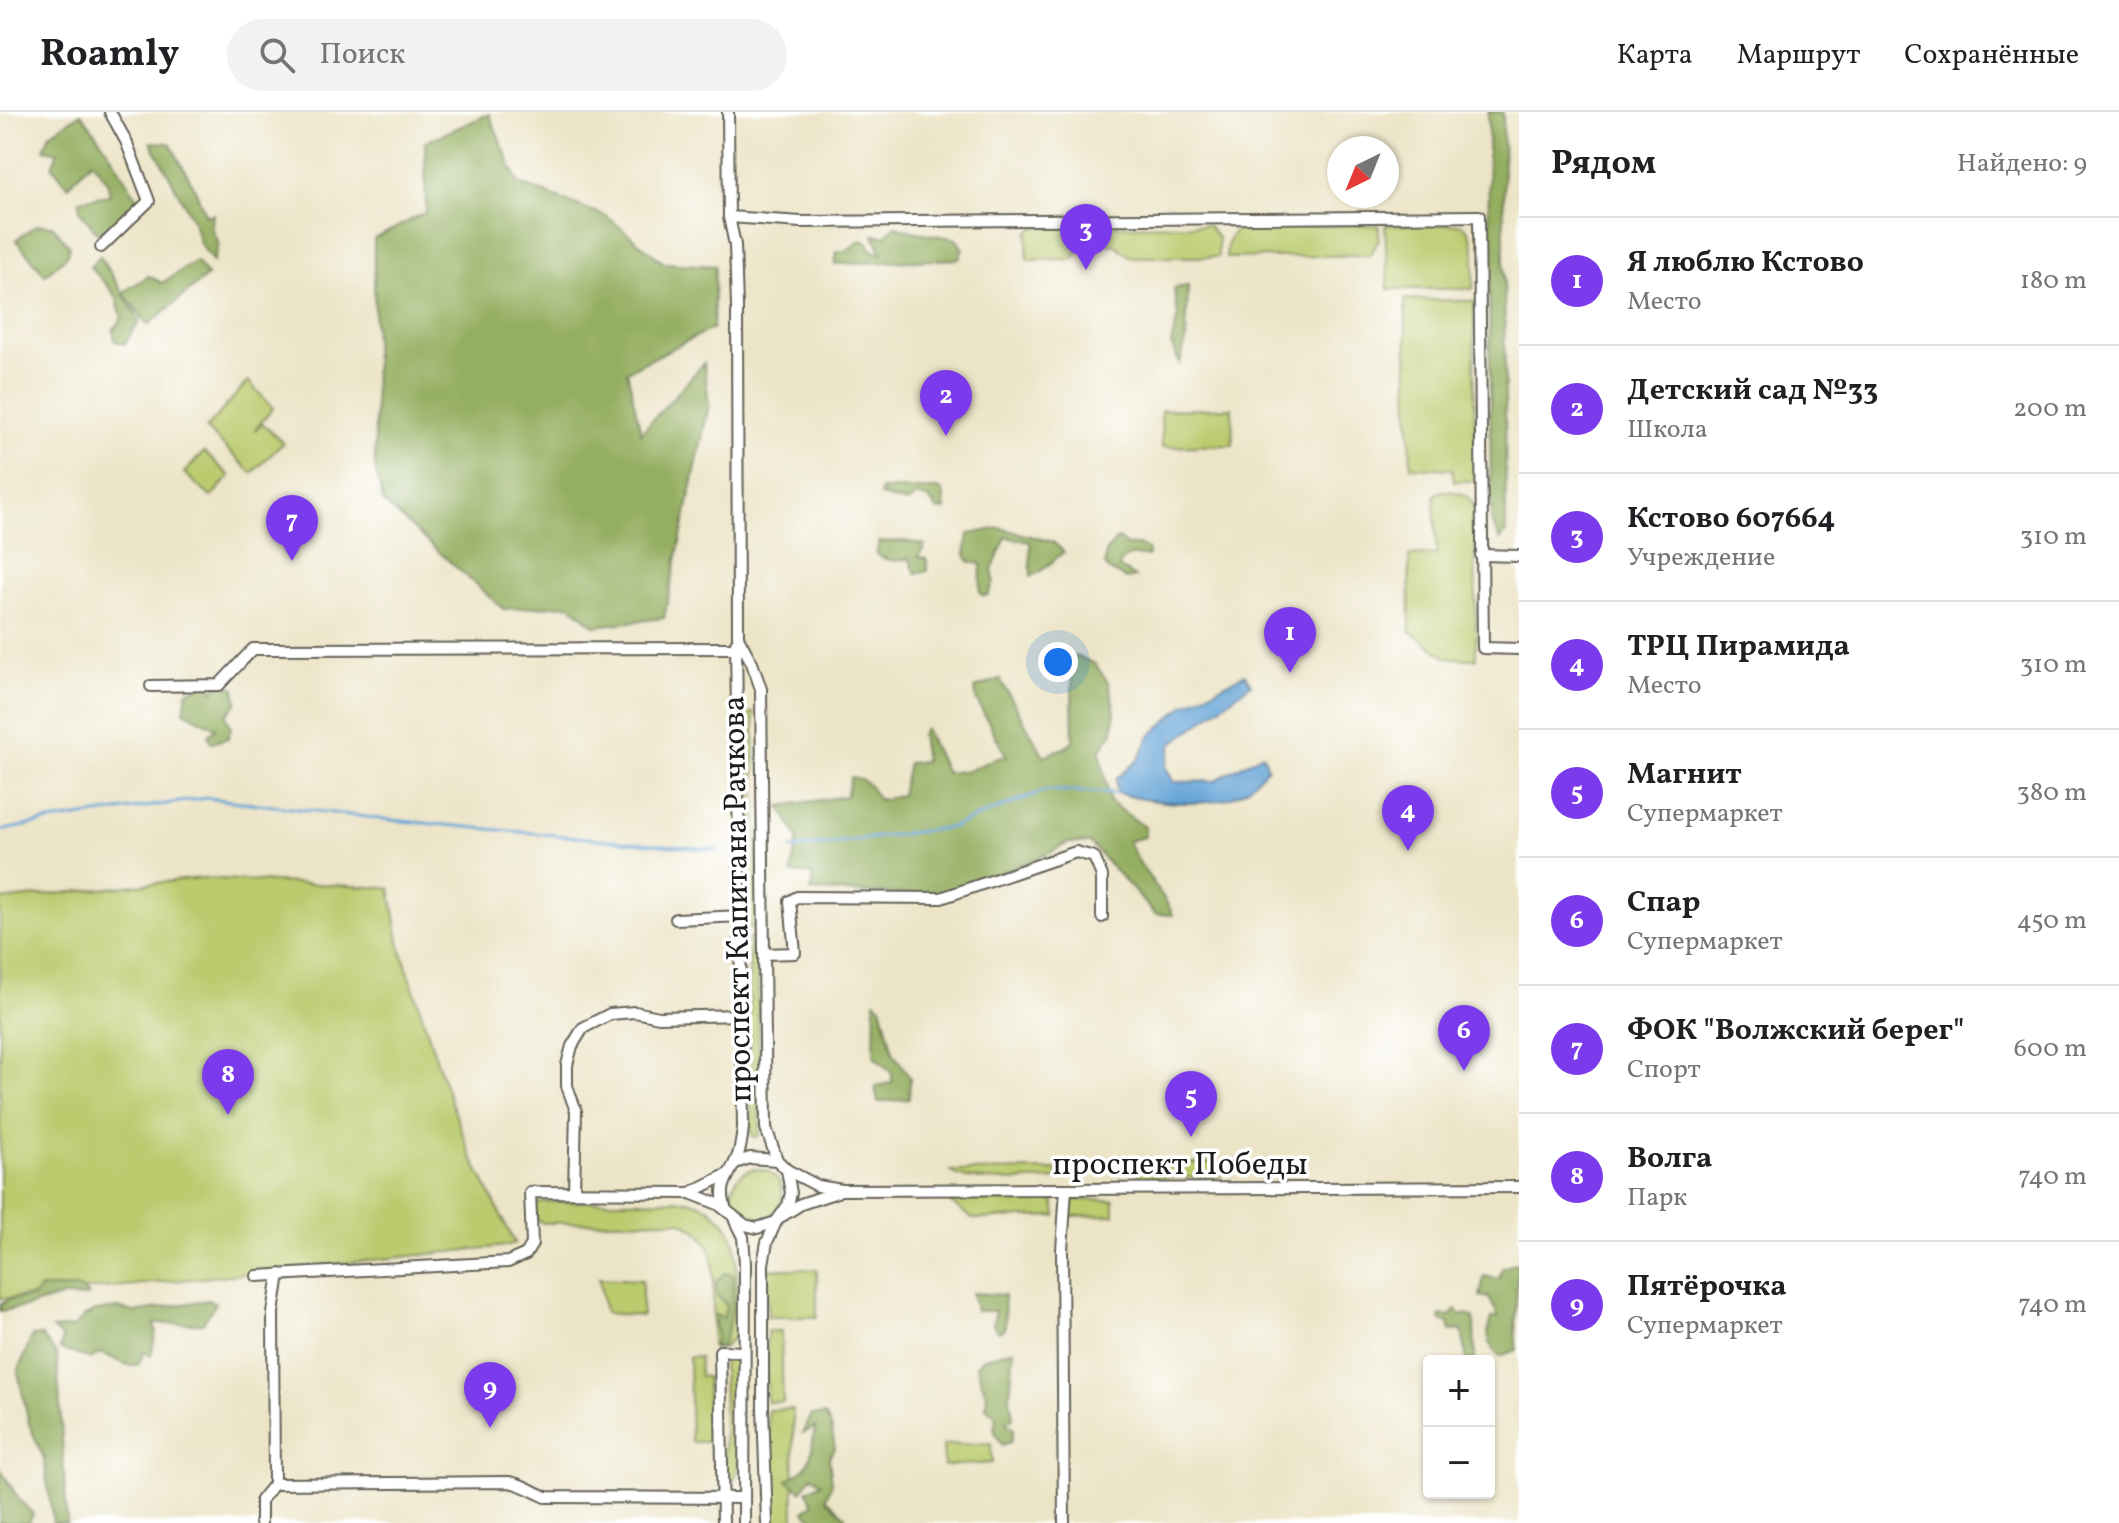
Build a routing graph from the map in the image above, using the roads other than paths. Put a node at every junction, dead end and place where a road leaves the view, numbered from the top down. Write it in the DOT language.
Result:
graph roads {
  1 [pos="110,112"];
  2 [pos="728,112"];
  3 [pos="729,217"];
  4 [pos="101,247"];
  5 [pos="1481,555"];
  6 [pos="1519,556"];
  7 [pos="736,643"];
  8 [pos="1519,649"];
  9 [pos="151,686"];
  10 [pos="761,689"];
  11 [pos="737,692"];
  12 [pos="742,916"];
  13 [pos="1102,917"];
  14 [pos="676,919"];
  15 [pos="764,954"];
  16 [pos="742,1015"];
  17 [pos="777,1160"];
  18 [pos="735,1163"];
  19 [pos="787,1170"];
  20 [pos="726,1175"];
  21 [pos="1519,1187"];
  22 [pos="1066,1189"];
  23 [pos="842,1190"];
  24 [pos="574,1191"];
  25 [pos="690,1193"];
  26 [pos="730,1215"];
  27 [pos="779,1219"];
  28 [pos="745,1263"];
  29 [pos="763,1264"];
  30 [pos="279,1274"];
  31 [pos="257,1276"];
  32 [pos="744,1352"];
  33 [pos="274,1484"];
  34 [pos="723,1498"];
  35 [pos="743,1498"];
  36 [pos="261,1523"];
  37 [pos="723,1523"];
  38 [pos="744,1523"];
  39 [pos="767,1523"];
  40 [pos="1064,1523"];
  1 -- 4 [label="street"];
  2 -- 3 [label="street, проспект Капитана Рачкова"];
  3 -- 5 [label="street"];
  3 -- 7 [label="street, проспект Капитана Рачкова"];
  5 -- 6 [label="street"];
  5 -- 8 [label="street"];
  7 -- 9 [label="street"];
  7 -- 10 [label="street, проспект Капитана Рачкова"];
  7 -- 11 [label="street"];
  10 -- 11 [label="street"];
  10 -- 15 [label="street, проспект Капитана Рачкова"];
  11 -- 12 [label="street"];
  12 -- 14 [label="street"];
  12 -- 16 [label="street"];
  13 -- 15 [label="street"];
  15 -- 17 [label="street, проспект Капитана Рачкова"];
  16 -- 18 [label="street"];
  16 -- 24 [label="street"];
  17 -- 18 [label="street"];
  17 -- 19 [label="street"];
  18 -- 20 [label="street"];
  19 -- 23 [label="street"];
  19 -- 27 [label="street"];
  20 -- 25 [label="street"];
  20 -- 26 [label="street"];
  21 -- 22 [label="street, проспект Победы"];
  22 -- 23 [label="street, проспект Победы"];
  22 -- 40 [label="street"];
  23 -- 27 [label="street"];
  24 -- 25 [label="street"];
  24 -- 30 [label="street"];
  25 -- 26 [label="street"];
  26 -- 27 [label="street"];
  26 -- 28 [label="street"];
  27 -- 29 [label="street"];
  28 -- 29 [label="street"];
  28 -- 32 [label="street"];
  29 -- 39 [label="street"];
  30 -- 31 [label="street"];
  30 -- 33 [label="street"];
  32 -- 34 [label="street"];
  32 -- 35 [label="street"];
  33 -- 34 [label="street"];
  33 -- 36 [label="street"];
  34 -- 35 [label="street"];
  34 -- 37 [label="street"];
  35 -- 38 [label="street"];
}
